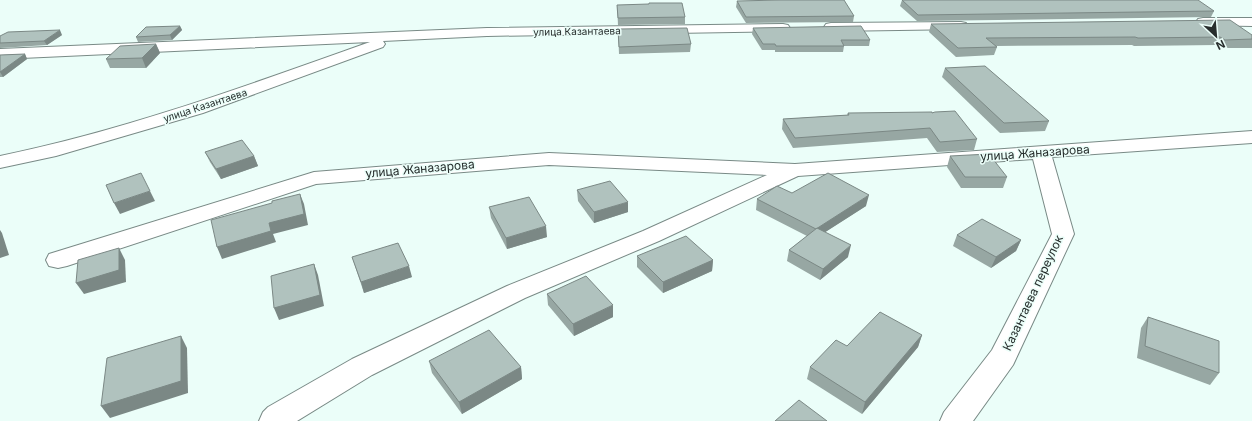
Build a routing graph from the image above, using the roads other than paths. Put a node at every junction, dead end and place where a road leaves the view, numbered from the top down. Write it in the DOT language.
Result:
graph roads {
  1 [pos="1188,22"];
  2 [pos="1252,22"];
  3 [pos="973,25"];
  4 [pos="798,28"];
  5 [pos="814,28"];
  6 [pos="406,36"];
  7 [pos="0,54"];
  8 [pos="1252,137"];
  9 [pos="1041,152"];
  10 [pos="0,162"];
  11 [pos="795,170"];
  12 [pos="58,260"];
  13 [pos="274,421"];
  14 [pos="955,421"];
  1 -- 2 [label="street"];
  3 -- 5 [label="street"];
  4 -- 6 [label="street, улица Казантаева"];
  6 -- 7 [label="street, улица Казантаева"];
  6 -- 10 [label="street, улица Казантаева"];
  8 -- 9 [label="street, улица Жаназарова"];
  9 -- 11 [label="street, улица Жаназарова"];
  9 -- 14 [label="street, Казантаева переулок"];
  11 -- 12 [label="street, улица Жаназарова"];
  11 -- 13 [label="street, улица Жаназарова"];
}
